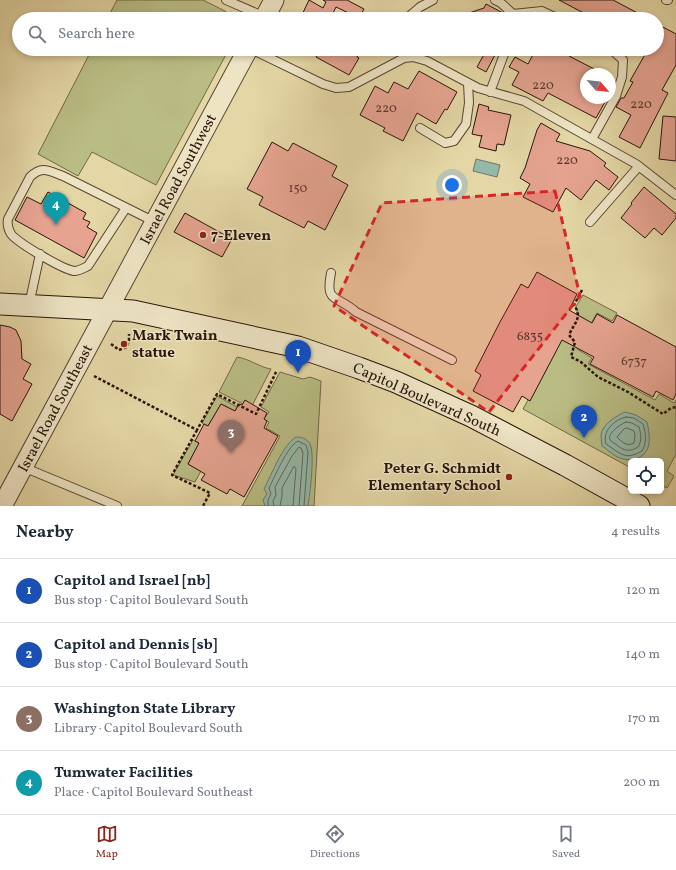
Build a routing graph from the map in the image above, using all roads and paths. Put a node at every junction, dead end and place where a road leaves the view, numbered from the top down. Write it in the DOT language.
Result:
graph roads {
  1 [pos="226,0"];
  2 [pos="274,0"];
  3 [pos="433,0"];
  4 [pos="495,0"];
  5 [pos="251,12"];
  6 [pos="267,12"];
  7 [pos="414,12"];
  8 [pos="509,12"];
  9 [pos="244,56"];
  10 [pos="265,56"];
  11 [pos="503,56"];
  12 [pos="620,56"];
  13 [pos="404,58"];
  14 [pos="468,83"];
  15 [pos="490,92"];
  16 [pos="420,128"];
  17 [pos="592,139"];
  18 [pos="639,166"];
  19 [pos="676,195"];
  20 [pos="126,208"];
  21 [pos="155,222"];
  22 [pos="590,222"];
  23 [pos="40,254"];
  24 [pos="331,273"];
  25 [pos="582,290"];
  26 [pos="0,304"];
  27 [pos="29,305"];
  28 [pos="108,310"];
  29 [pos="129,334"];
  30 [pos="111,344"];
  31 [pos="452,360"];
  32 [pos="277,370"];
  33 [pos="94,376"];
  34 [pos="676,407"];
  35 [pos="197,430"];
  36 [pos="23,467"];
  37 [pos="2,506"];
  38 [pos="117,506"];
  39 [pos="203,506"];
  40 [pos="639,506"];
  1 -- 5 [label="lane"];
  2 -- 6 [label="street"];
  3 -- 7 [label="lane"];
  4 -- 8 [label="lane"];
  9 -- 21 [label="street, Israel Road Southwest"];
  10 -- 13 [label="lane"];
  11 -- 15 [label="lane"];
  12 -- 17 [label="lane"];
  13 -- 14 [label="lane"];
  14 -- 15 [label="lane"];
  14 -- 16 [label="lane"];
  15 -- 17 [label="lane"];
  17 -- 18 [label="lane"];
  18 -- 19 [label="lane"];
  18 -- 22 [label="lane"];
  20 -- 21 [label="lane"];
  20 -- 23 [label="lane"];
  20 -- 23 [label="lane"];
  21 -- 28 [label="street, Israel Road Southwest"];
  23 -- 27 [label="lane"];
  24 -- 31 [label="lane"];
  25 -- 34 [label="path"];
  26 -- 27 [label="main road, Capitol Boulevard South"];
  27 -- 28 [label="main road, Capitol Boulevard South"];
  28 -- 36 [label="street, Israel Road Southeast"];
  28 -- 40 [label="main road, Capitol Boulevard South"];
  29 -- 30 [label="path"];
  32 -- 35 [label="path"];
  33 -- 35 [label="path"];
  35 -- 39 [label="path"];
  36 -- 37 [label="street, Israel Road Southeast"];
  36 -- 38 [label="lane"];
}
